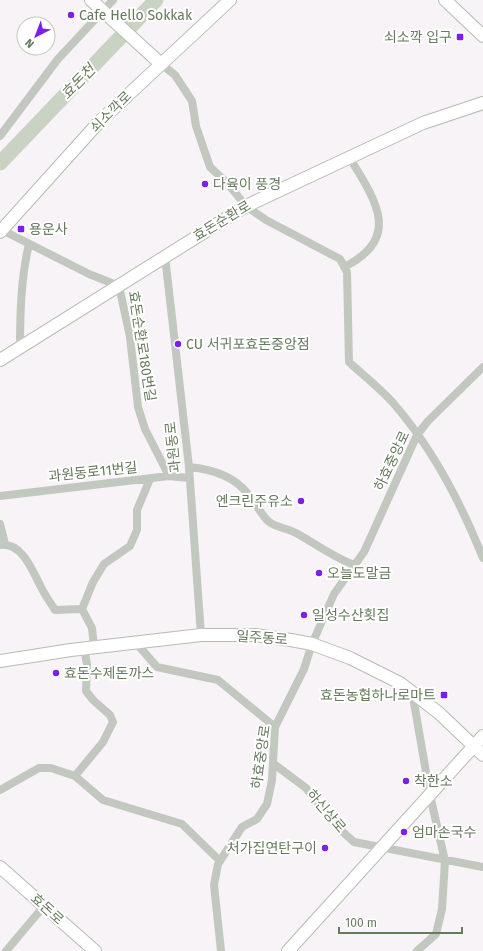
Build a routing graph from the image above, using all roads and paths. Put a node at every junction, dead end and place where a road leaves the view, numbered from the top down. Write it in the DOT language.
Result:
graph roads {
  1 [pos="91,0"];
  2 [pos="113,0"];
  3 [pos="230,0"];
  4 [pos="445,0"];
  5 [pos="106,14"];
  6 [pos="483,36"];
  7 [pos="161,64"];
  8 [pos="483,103"];
  9 [pos="0,136"];
  10 [pos="349,157"];
  11 [pos="246,206"];
  12 [pos="1,231"];
  13 [pos="29,244"];
  14 [pos="165,256"];
  15 [pos="344,266"];
  16 [pos="118,286"];
  17 [pos="20,348"];
  18 [pos="0,360"];
  19 [pos="483,367"];
  20 [pos="417,435"];
  21 [pos="189,467"];
  22 [pos="169,476"];
  23 [pos="189,478"];
  24 [pos="150,479"];
  25 [pos="0,496"];
  26 [pos="0,524"];
  27 [pos="2,545"];
  28 [pos="483,558"];
  29 [pos="354,565"];
  30 [pos="82,608"];
  31 [pos="201,636"];
  32 [pos="136,643"];
  33 [pos="312,644"];
  34 [pos="89,649"];
  35 [pos="2,660"];
  36 [pos="411,690"];
  37 [pos="275,727"];
  38 [pos="483,736"];
  39 [pos="474,746"];
  40 [pos="483,755"];
  41 [pos="274,764"];
  42 [pos="75,776"];
  43 [pos="0,790"];
  44 [pos="430,795"];
  45 [pos="381,849"];
  46 [pos="220,861"];
  47 [pos="445,861"];
  48 [pos="0,866"];
  49 [pos="483,867"];
  50 [pos="44,906"];
  51 [pos="6,951"];
  52 [pos="95,951"];
  53 [pos="221,951"];
  54 [pos="288,951"];
  55 [pos="417,951"];
  1 -- 5 [label="street"];
  2 -- 5 [label="street"];
  3 -- 7 [label="street, 쇠소깍로"];
  4 -- 6 [label="street"];
  5 -- 7 [label="street"];
  5 -- 9 [label="street"];
  7 -- 11 [label="street"];
  7 -- 12 [label="street, 쇠소깍로"];
  8 -- 10 [label="street, 효돈순환로"];
  10 -- 11 [label="street, 효돈순환로"];
  10 -- 15 [label="street"];
  11 -- 14 [label="street, 효돈순환로"];
  11 -- 15 [label="street"];
  12 -- 13 [label="street"];
  13 -- 16 [label="street"];
  13 -- 17 [label="street"];
  14 -- 16 [label="street, 효돈순환로"];
  14 -- 21 [label="street, 과원동로"];
  15 -- 20 [label="street"];
  16 -- 17 [label="street, 효돈순환로"];
  16 -- 22 [label="street, 효돈순환로180번길"];
  17 -- 18 [label="street, 효돈순환로"];
  19 -- 20 [label="street, 하효중앙로"];
  20 -- 28 [label="street"];
  20 -- 29 [label="street, 하효중앙로"];
  21 -- 23 [label="street, 과원동로"];
  21 -- 29 [label="street"];
  22 -- 23 [label="street, 과원동로11번길"];
  22 -- 24 [label="street, 과원동로11번길"];
  23 -- 31 [label="street, 과원동로"];
  24 -- 25 [label="street, 과원동로11번길"];
  24 -- 30 [label="street"];
  26 -- 27 [label="street"];
  27 -- 30 [label="street"];
  29 -- 33 [label="street, 하효중앙로"];
  30 -- 34 [label="street"];
  31 -- 32 [label="street, 일주동로"];
  31 -- 33 [label="street, 일주동로"];
  32 -- 34 [label="street, 일주동로"];
  32 -- 37 [label="street"];
  33 -- 36 [label="street, 일주동로"];
  33 -- 37 [label="street, 하효중앙로"];
  34 -- 35 [label="street, 일주동로"];
  34 -- 42 [label="street"];
  36 -- 39 [label="street, 일주동로"];
  36 -- 44 [label="street"];
  37 -- 41 [label="street, 하효중앙로"];
  38 -- 39 [label="street"];
  39 -- 40 [label="street, 일주동로"];
  39 -- 44 [label="street"];
  41 -- 45 [label="street, 하신상로"];
  41 -- 46 [label="street, 하효중앙로"];
  42 -- 43 [label="street"];
  42 -- 46 [label="street"];
  44 -- 45 [label="street"];
  44 -- 47 [label="street"];
  45 -- 47 [label="street, 하신상로"];
  45 -- 54 [label="street"];
  46 -- 53 [label="street, 하효중앙로"];
  47 -- 49 [label="street, 하신상로"];
  47 -- 55 [label="street"];
  48 -- 50 [label="street, 효돈로"];
  50 -- 51 [label="street"];
  50 -- 52 [label="street, 효돈로"];
}
